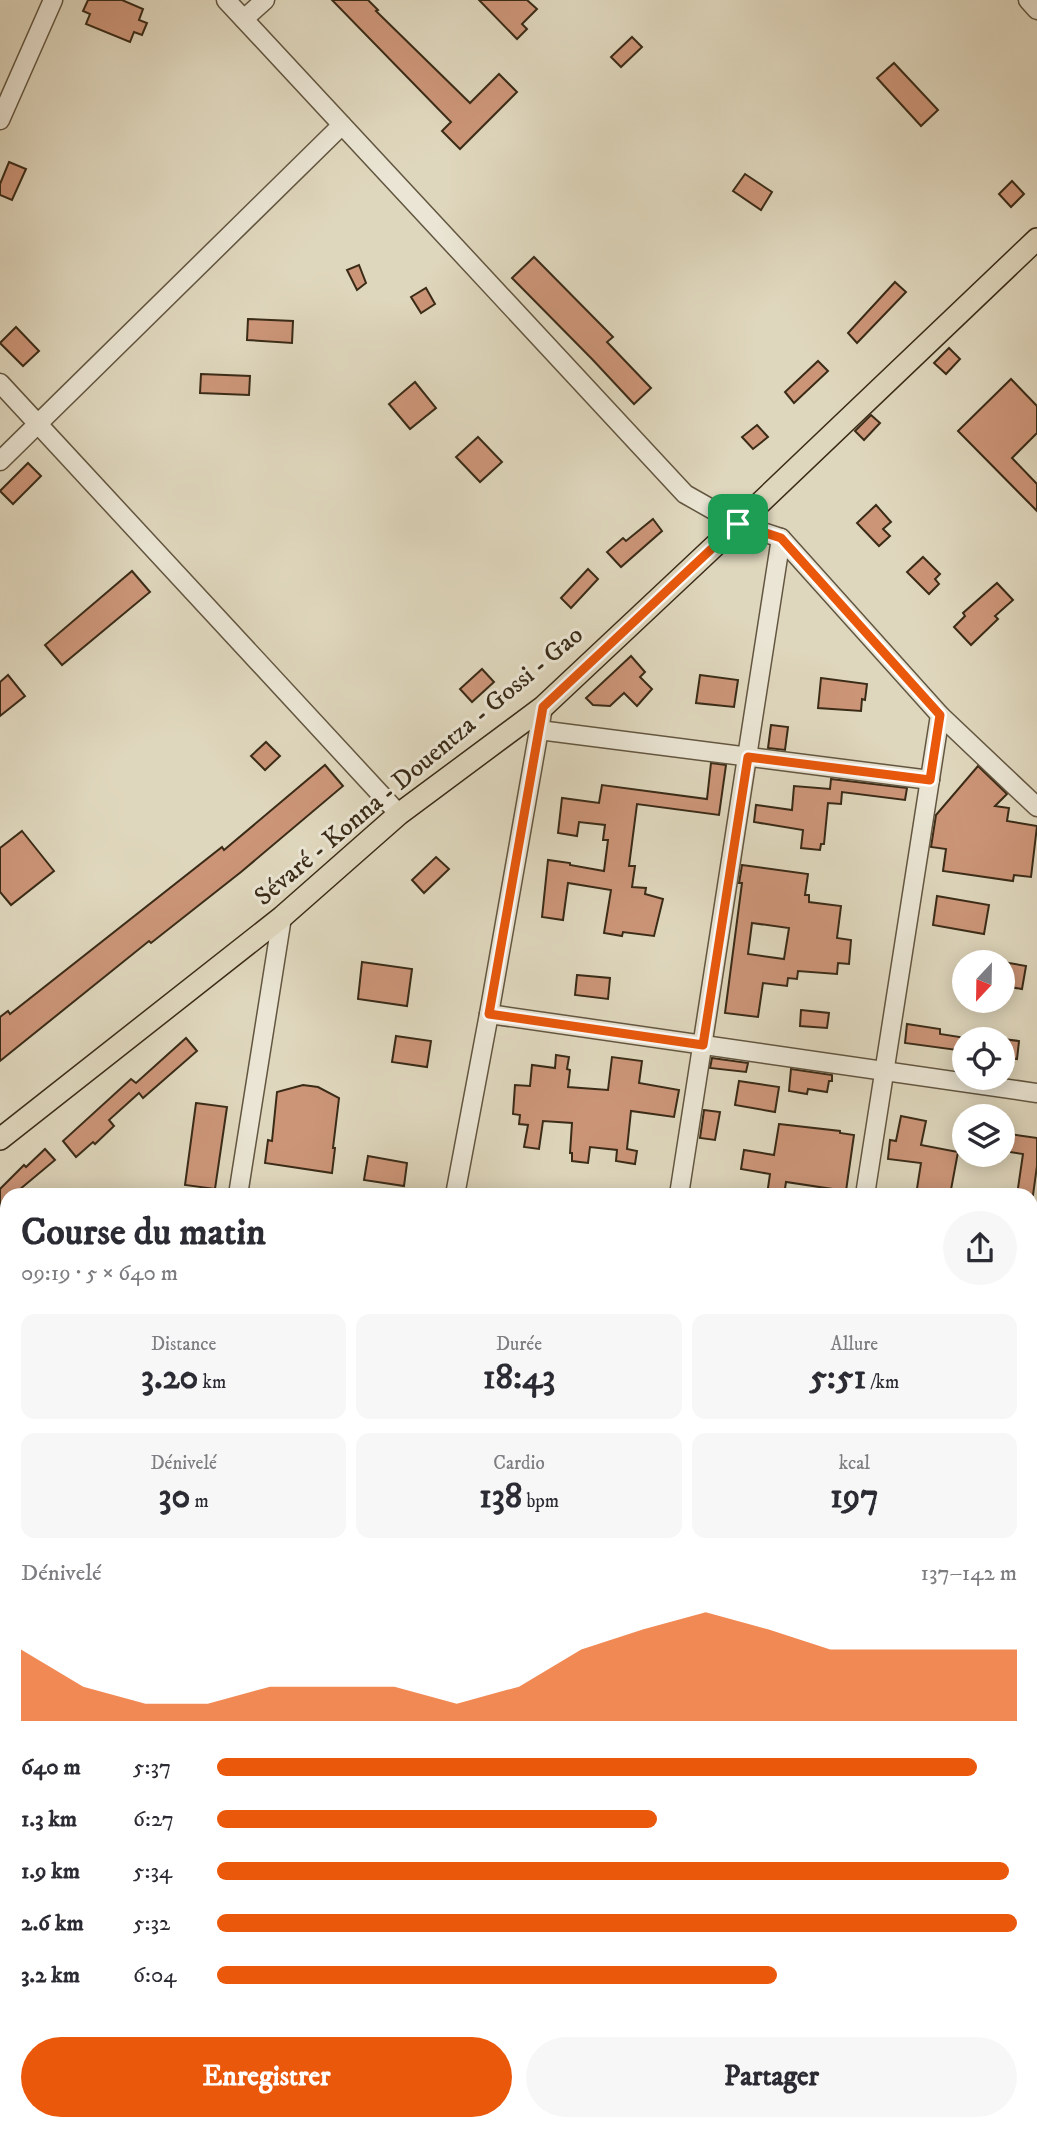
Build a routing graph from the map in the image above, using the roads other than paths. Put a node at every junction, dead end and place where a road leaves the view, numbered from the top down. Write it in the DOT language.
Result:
graph roads {
  1 [pos="53,0"];
  2 [pos="226,0"];
  3 [pos="265,0"];
  4 [pos="1028,0"];
  5 [pos="1037,10"];
  6 [pos="244,19"];
  7 [pos="0,120"];
  8 [pos="342,125"];
  9 [pos="1037,239"];
  10 [pos="0,383"];
  11 [pos="39,424"];
  12 [pos="0,461"];
  13 [pos="738,524"];
  14 [pos="781,538"];
  15 [pos="543,707"];
  16 [pos="940,715"];
  17 [pos="538,730"];
  18 [pos="748,757"];
  19 [pos="930,780"];
  20 [pos="1037,807"];
  21 [pos="399,814"];
  22 [pos="282,917"];
  23 [pos="489,1014"];
  24 [pos="703,1045"];
  25 [pos="884,1071"];
  26 [pos="1037,1093"];
  27 [pos="0,1139"];
  28 [pos="239,1188"];
  29 [pos="456,1188"];
  30 [pos="680,1188"];
  31 [pos="866,1188"];
  1 -- 7 [label="street"];
  2 -- 6 [label="street"];
  3 -- 6 [label="street"];
  4 -- 5 [label="street"];
  6 -- 8 [label="street"];
  8 -- 11 [label="street"];
  8 -- 13 [label="street"];
  9 -- 13 [label="main road, Sévaré - Konna - Douentza - Gossi - Gao"];
  10 -- 11 [label="street"];
  11 -- 12 [label="street"];
  11 -- 21 [label="street"];
  13 -- 14 [label="street"];
  13 -- 15 [label="main road, Sévaré - Konna - Douentza - Gossi - Gao"];
  14 -- 16 [label="street"];
  14 -- 18 [label="street"];
  15 -- 17 [label="street"];
  15 -- 21 [label="main road, Sévaré - Konna - Douentza - Gossi - Gao"];
  16 -- 19 [label="street"];
  16 -- 20 [label="street"];
  17 -- 18 [label="street"];
  17 -- 23 [label="street"];
  18 -- 19 [label="street"];
  18 -- 24 [label="street"];
  19 -- 25 [label="street"];
  21 -- 22 [label="main road, Sévaré - Konna - Douentza - Gossi - Gao"];
  22 -- 27 [label="main road, Sévaré - Konna - Douentza - Gossi - Gao"];
  22 -- 28 [label="street"];
  23 -- 24 [label="street"];
  23 -- 29 [label="street"];
  24 -- 25 [label="street"];
  24 -- 30 [label="street"];
  25 -- 26 [label="street"];
  25 -- 31 [label="street"];
}
